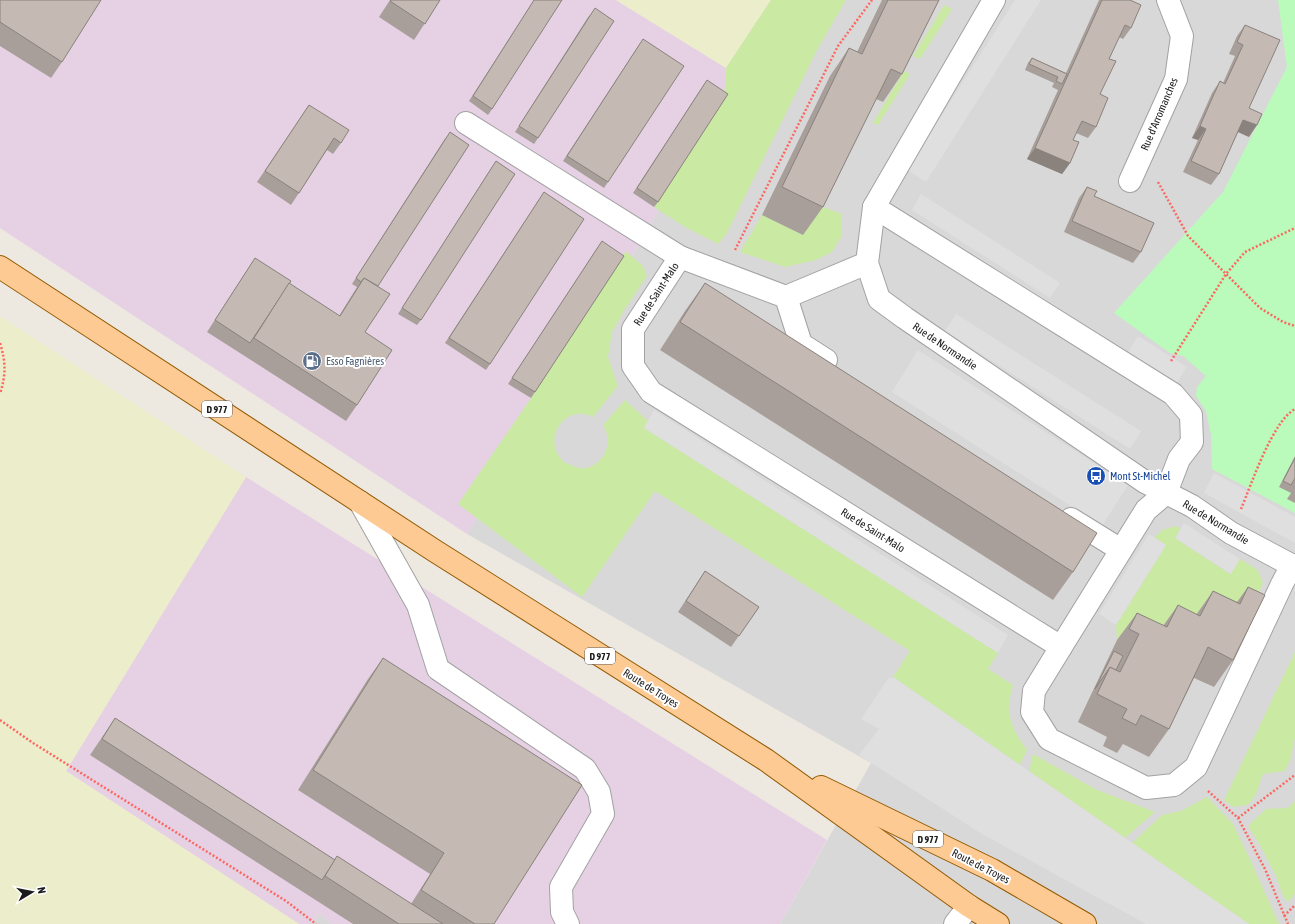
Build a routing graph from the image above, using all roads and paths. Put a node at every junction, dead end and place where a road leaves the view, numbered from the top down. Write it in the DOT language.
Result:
graph roads {
  1 [pos="872,0"];
  2 [pos="994,0"];
  3 [pos="1168,0"];
  4 [pos="466,123"];
  5 [pos="1142,154"];
  6 [pos="1130,181"];
  7 [pos="874,207"];
  8 [pos="1295,228"];
  9 [pos="680,257"];
  10 [pos="867,263"];
  11 [pos="0,267"];
  12 [pos="723,274"];
  13 [pos="1226,274"];
  14 [pos="786,297"];
  15 [pos="1295,326"];
  16 [pos="0,343"];
  17 [pos="840,370"];
  18 [pos="1157,384"];
  19 [pos="0,394"];
  20 [pos="1295,409"];
  21 [pos="1166,493"];
  22 [pos="360,502"];
  23 [pos="1054,507"];
  24 [pos="1231,533"];
  25 [pos="1120,550"];
  26 [pos="1293,566"];
  27 [pos="1060,647"];
  28 [pos="0,720"];
  29 [pos="766,760"];
  30 [pos="1188,773"];
  31 [pos="1295,775"];
  32 [pos="1238,818"];
  33 [pos="1295,905"];
  34 [pos="969,906"];
  35 [pos="1284,916"];
  36 [pos="316,924"];
  37 [pos="568,924"];
  38 [pos="954,924"];
  39 [pos="998,924"];
  40 [pos="1085,924"];
  41 [pos="1288,924"];
  1 -- 12 [label="path"];
  2 -- 7 [label="street, Rue de Normandie"];
  3 -- 5 [label="street, Rue d'Arromanches"];
  4 -- 9 [label="street"];
  5 -- 6 [label="street, Rue d'Arromanches"];
  5 -- 13 [label="path"];
  7 -- 10 [label="street, Rue de Normandie"];
  7 -- 18 [label="street"];
  8 -- 13 [label="path"];
  9 -- 12 [label="street, Rue de Saint-Malo"];
  9 -- 27 [label="street, Rue de Saint-Malo"];
  10 -- 14 [label="street"];
  10 -- 21 [label="street, Rue de Normandie"];
  11 -- 22 [label="main road, D 977"];
  12 -- 14 [label="street, Rue de Saint-Malo"];
  13 -- 15 [label="path"];
  13 -- 18 [label="path"];
  14 -- 17 [label="street"];
  16 -- 19 [label="path"];
  18 -- 21 [label="street"];
  20 -- 24 [label="path"];
  21 -- 24 [label="street, Rue de Normandie"];
  21 -- 25 [label="street"];
  22 -- 29 [label="main road, Route de Troyes / D 977"];
  22 -- 37 [label="street"];
  23 -- 25 [label="street"];
  24 -- 26 [label="street, Rue de Normandie"];
  25 -- 27 [label="street"];
  26 -- 30 [label="street"];
  27 -- 30 [label="street"];
  28 -- 36 [label="path"];
  29 -- 34 [label="main road, Route de Troyes / D 977"];
  29 -- 40 [label="main road, Route de Troyes / D 977"];
  30 -- 32 [label="path"];
  31 -- 32 [label="path"];
  32 -- 35 [label="path"];
  33 -- 35 [label="path"];
  34 -- 38 [label="street"];
  34 -- 39 [label="main road, Route de Troyes / D 977"];
  35 -- 41 [label="path"];
}
